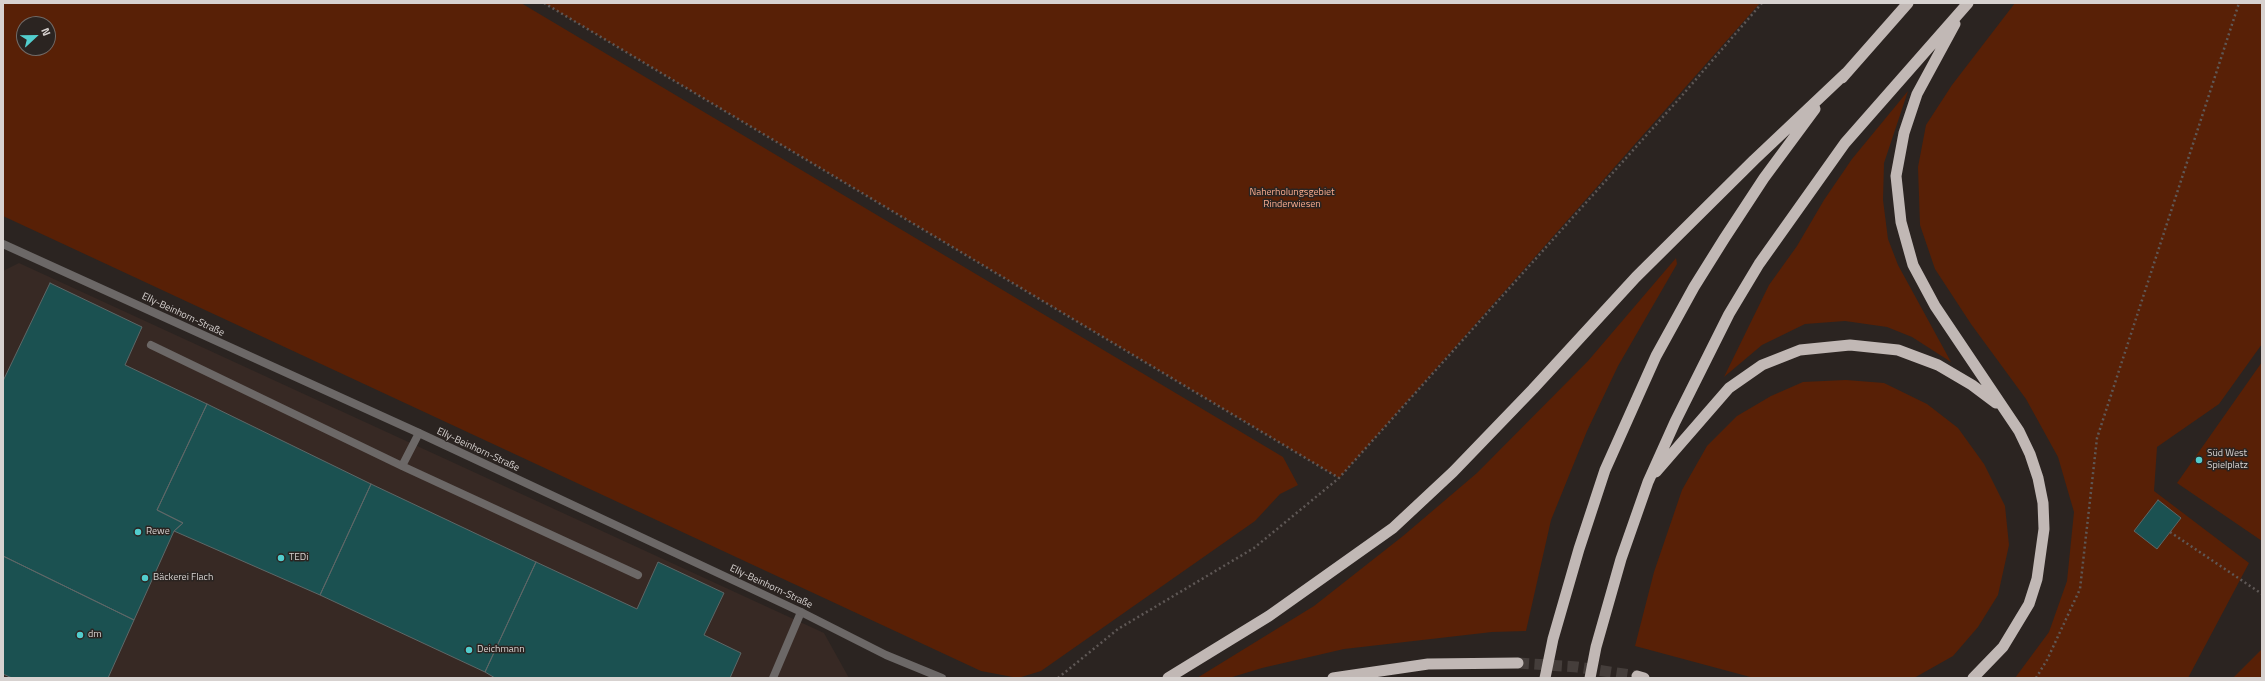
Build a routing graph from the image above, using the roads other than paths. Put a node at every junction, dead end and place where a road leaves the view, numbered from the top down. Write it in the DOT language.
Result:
graph roads {
  1 [pos="1908,3"];
  2 [pos="1966,5"];
  3 [pos="1846,73"];
  4 [pos="3,244"];
  5 [pos="151,345"];
  6 [pos="2005,409"];
  7 [pos="419,433"];
  8 [pos="402,466"];
  9 [pos="1648,482"];
  10 [pos="638,575"];
  11 [pos="801,612"];
  12 [pos="1518,663"];
  13 [pos="773,678"];
  14 [pos="942,678"];
  15 [pos="1168,678"];
  16 [pos="1333,678"];
  17 [pos="1545,678"];
  18 [pos="1590,678"];
  19 [pos="1973,678"];
  1 -- 3 [label="highway"];
  2 -- 6 [label="highway"];
  2 -- 9 [label="highway"];
  3 -- 15 [label="highway"];
  3 -- 17 [label="highway"];
  4 -- 7 [label="street, Elly-Beinhorn-Straße"];
  5 -- 8 [label="street"];
  6 -- 9 [label="highway"];
  6 -- 19 [label="highway"];
  7 -- 8 [label="street"];
  7 -- 11 [label="street, Elly-Beinhorn-Straße"];
  8 -- 10 [label="street"];
  9 -- 18 [label="highway"];
  11 -- 13 [label="street"];
  11 -- 14 [label="street, Elly-Beinhorn-Straße"];
  12 -- 16 [label="highway"];
}
